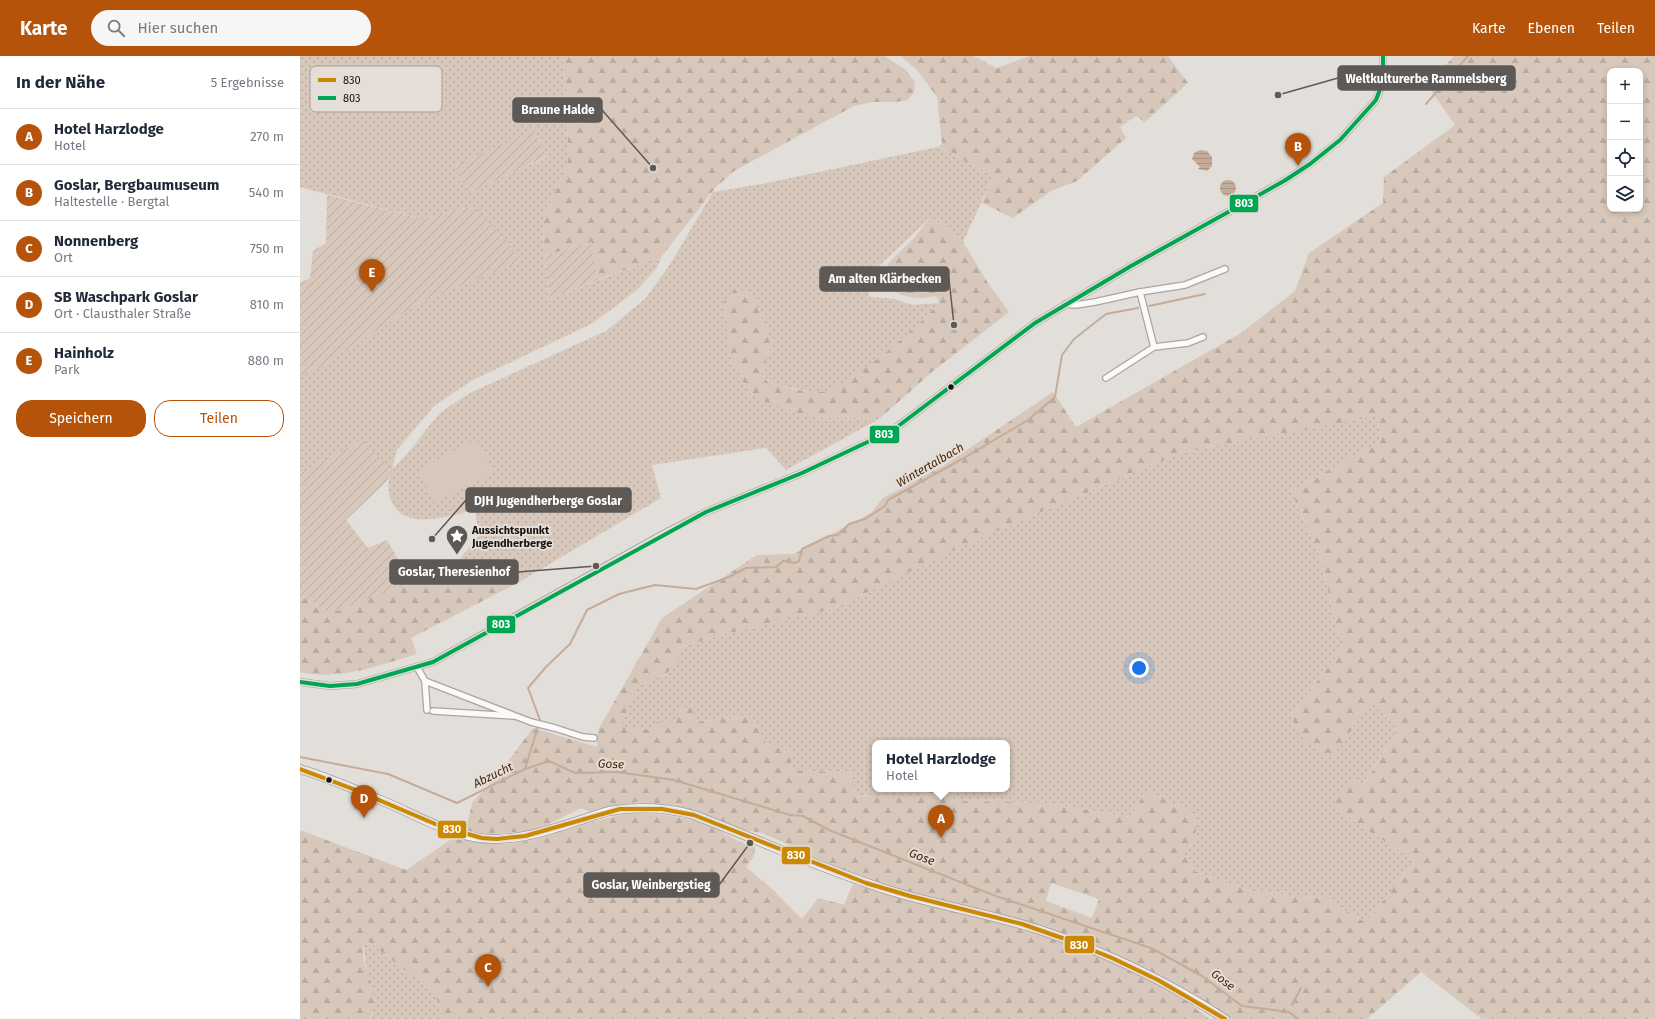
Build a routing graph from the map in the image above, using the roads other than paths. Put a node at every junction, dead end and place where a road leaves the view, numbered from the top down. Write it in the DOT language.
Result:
graph roads {
  1 [pos="1383,56"];
  2 [pos="1225,268"];
  3 [pos="1140,292"];
  4 [pos="1066,304"];
  5 [pos="1203,337"];
  6 [pos="1154,346"];
  7 [pos="1106,378"];
  8 [pos="417,667"];
  9 [pos="300,682"];
  10 [pos="426,682"];
  11 [pos="519,717"];
  12 [pos="594,738"];
  13 [pos="300,769"];
  14 [pos="1225,1019"];
  1 -- 4 [label="street"];
  2 -- 3 [label="street"];
  3 -- 4 [label="street"];
  3 -- 6 [label="street"];
  4 -- 8 [label="street"];
  5 -- 6 [label="street"];
  6 -- 7 [label="street"];
  8 -- 9 [label="street"];
  8 -- 10 [label="street"];
  10 -- 11 [label="street"];
  10 -- 11 [label="street"];
  11 -- 12 [label="street"];
  13 -- 14 [label="main road"];
}
